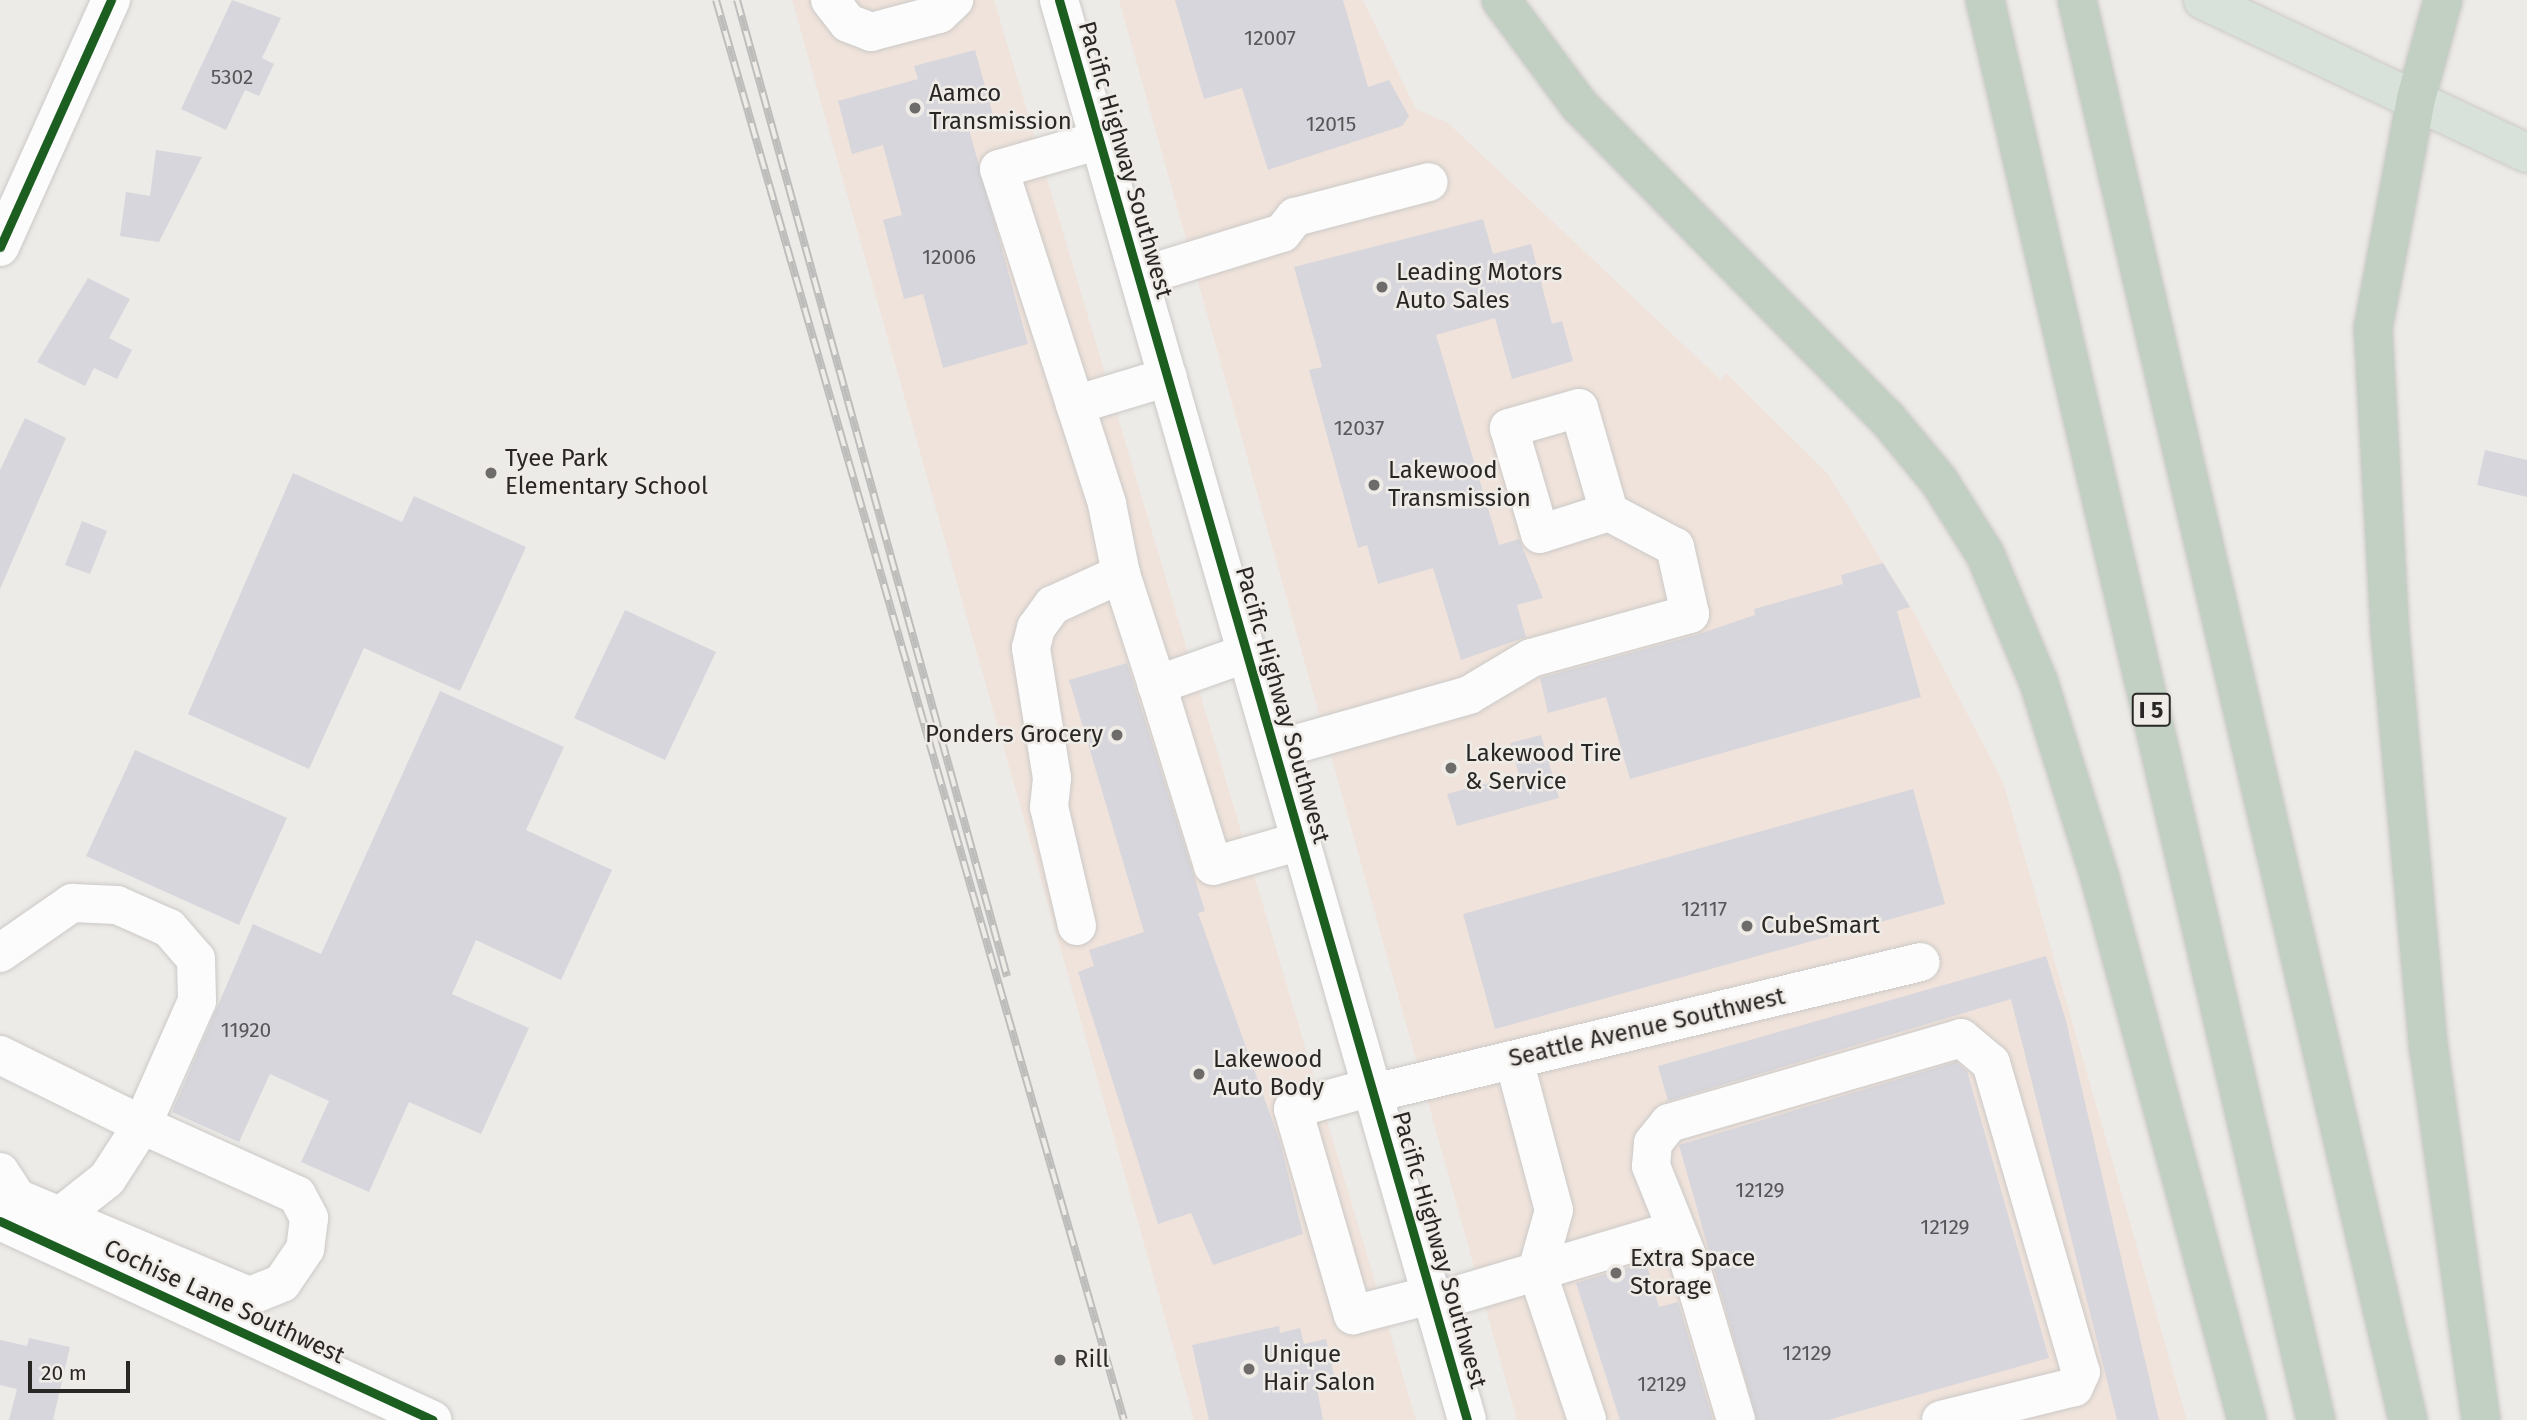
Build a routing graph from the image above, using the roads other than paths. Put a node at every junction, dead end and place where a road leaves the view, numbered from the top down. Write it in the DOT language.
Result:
graph roads {
  1 [pos="111,0"];
  2 [pos="830,0"];
  3 [pos="954,0"];
  4 [pos="1059,0"];
  5 [pos="1501,0"];
  6 [pos="1985,0"];
  7 [pos="2077,0"];
  8 [pos="2443,0"];
  9 [pos="2218,7"];
  10 [pos="2416,99"];
  11 [pos="1100,140"];
  12 [pos="2527,153"];
  13 [pos="1429,182"];
  14 [pos="0,247"];
  15 [pos="1135,264"];
  16 [pos="1168,377"];
  17 [pos="1075,405"];
  18 [pos="1609,512"];
  19 [pos="1121,574"];
  20 [pos="1247,653"];
  21 [pos="1157,685"];
  22 [pos="1275,750"];
  23 [pos="1301,841"];
  24 [pos="1077,926"];
  25 [pos="0,953"];
  26 [pos="1921,962"];
  27 [pos="0,1055"];
  28 [pos="1514,1060"];
  29 [pos="1373,1090"];
  30 [pos="142,1125"];
  31 [pos="0,1172"];
  32 [pos="64,1213"];
  33 [pos="0,1221"];
  34 [pos="1672,1231"];
  35 [pos="1537,1271"];
  36 [pos="1433,1298"];
  37 [pos="432,1420"];
  38 [pos="1468,1420"];
  39 [pos="1587,1420"];
  40 [pos="1736,1420"];
  41 [pos="1941,1420"];
  42 [pos="2247,1420"];
  43 [pos="2316,1420"];
  44 [pos="2408,1420"];
  45 [pos="2481,1420"];
  1 -- 14 [label="street"];
  2 -- 3 [label="street"];
  4 -- 11 [label="street, Pacific Highway Southwest"];
  5 -- 42 [label="highway"];
  6 -- 43 [label="highway, I 5"];
  7 -- 44 [label="highway"];
  8 -- 10 [label="highway"];
  9 -- 10 [label="main road"];
  10 -- 12 [label="main road"];
  10 -- 45 [label="highway"];
  11 -- 15 [label="street, Pacific Highway Southwest"];
  11 -- 17 [label="street"];
  13 -- 15 [label="street"];
  15 -- 16 [label="street, Pacific Highway Southwest"];
  16 -- 17 [label="street"];
  16 -- 20 [label="street, Pacific Highway Southwest"];
  17 -- 19 [label="street"];
  18 -- 22 [label="street"];
  19 -- 21 [label="street"];
  19 -- 24 [label="street"];
  20 -- 21 [label="street"];
  20 -- 22 [label="street, Pacific Highway Southwest"];
  21 -- 23 [label="street"];
  22 -- 23 [label="street, Pacific Highway Southwest"];
  23 -- 29 [label="street, Pacific Highway Southwest"];
  25 -- 30 [label="street"];
  26 -- 28 [label="street, Seattle Avenue Southwest"];
  27 -- 30 [label="street"];
  28 -- 29 [label="street, Seattle Avenue Southwest"];
  28 -- 35 [label="street"];
  29 -- 36 [label="street, Pacific Highway Southwest"];
  29 -- 36 [label="street, Seattle Avenue Southwest"];
  30 -- 32 [label="street"];
  30 -- 32 [label="street"];
  31 -- 32 [label="street"];
  33 -- 37 [label="street, Cochise Lane Southwest"];
  34 -- 35 [label="street"];
  34 -- 40 [label="street"];
  34 -- 41 [label="street"];
  35 -- 36 [label="street"];
  35 -- 39 [label="street"];
  36 -- 38 [label="street, Pacific Highway Southwest"];
}
